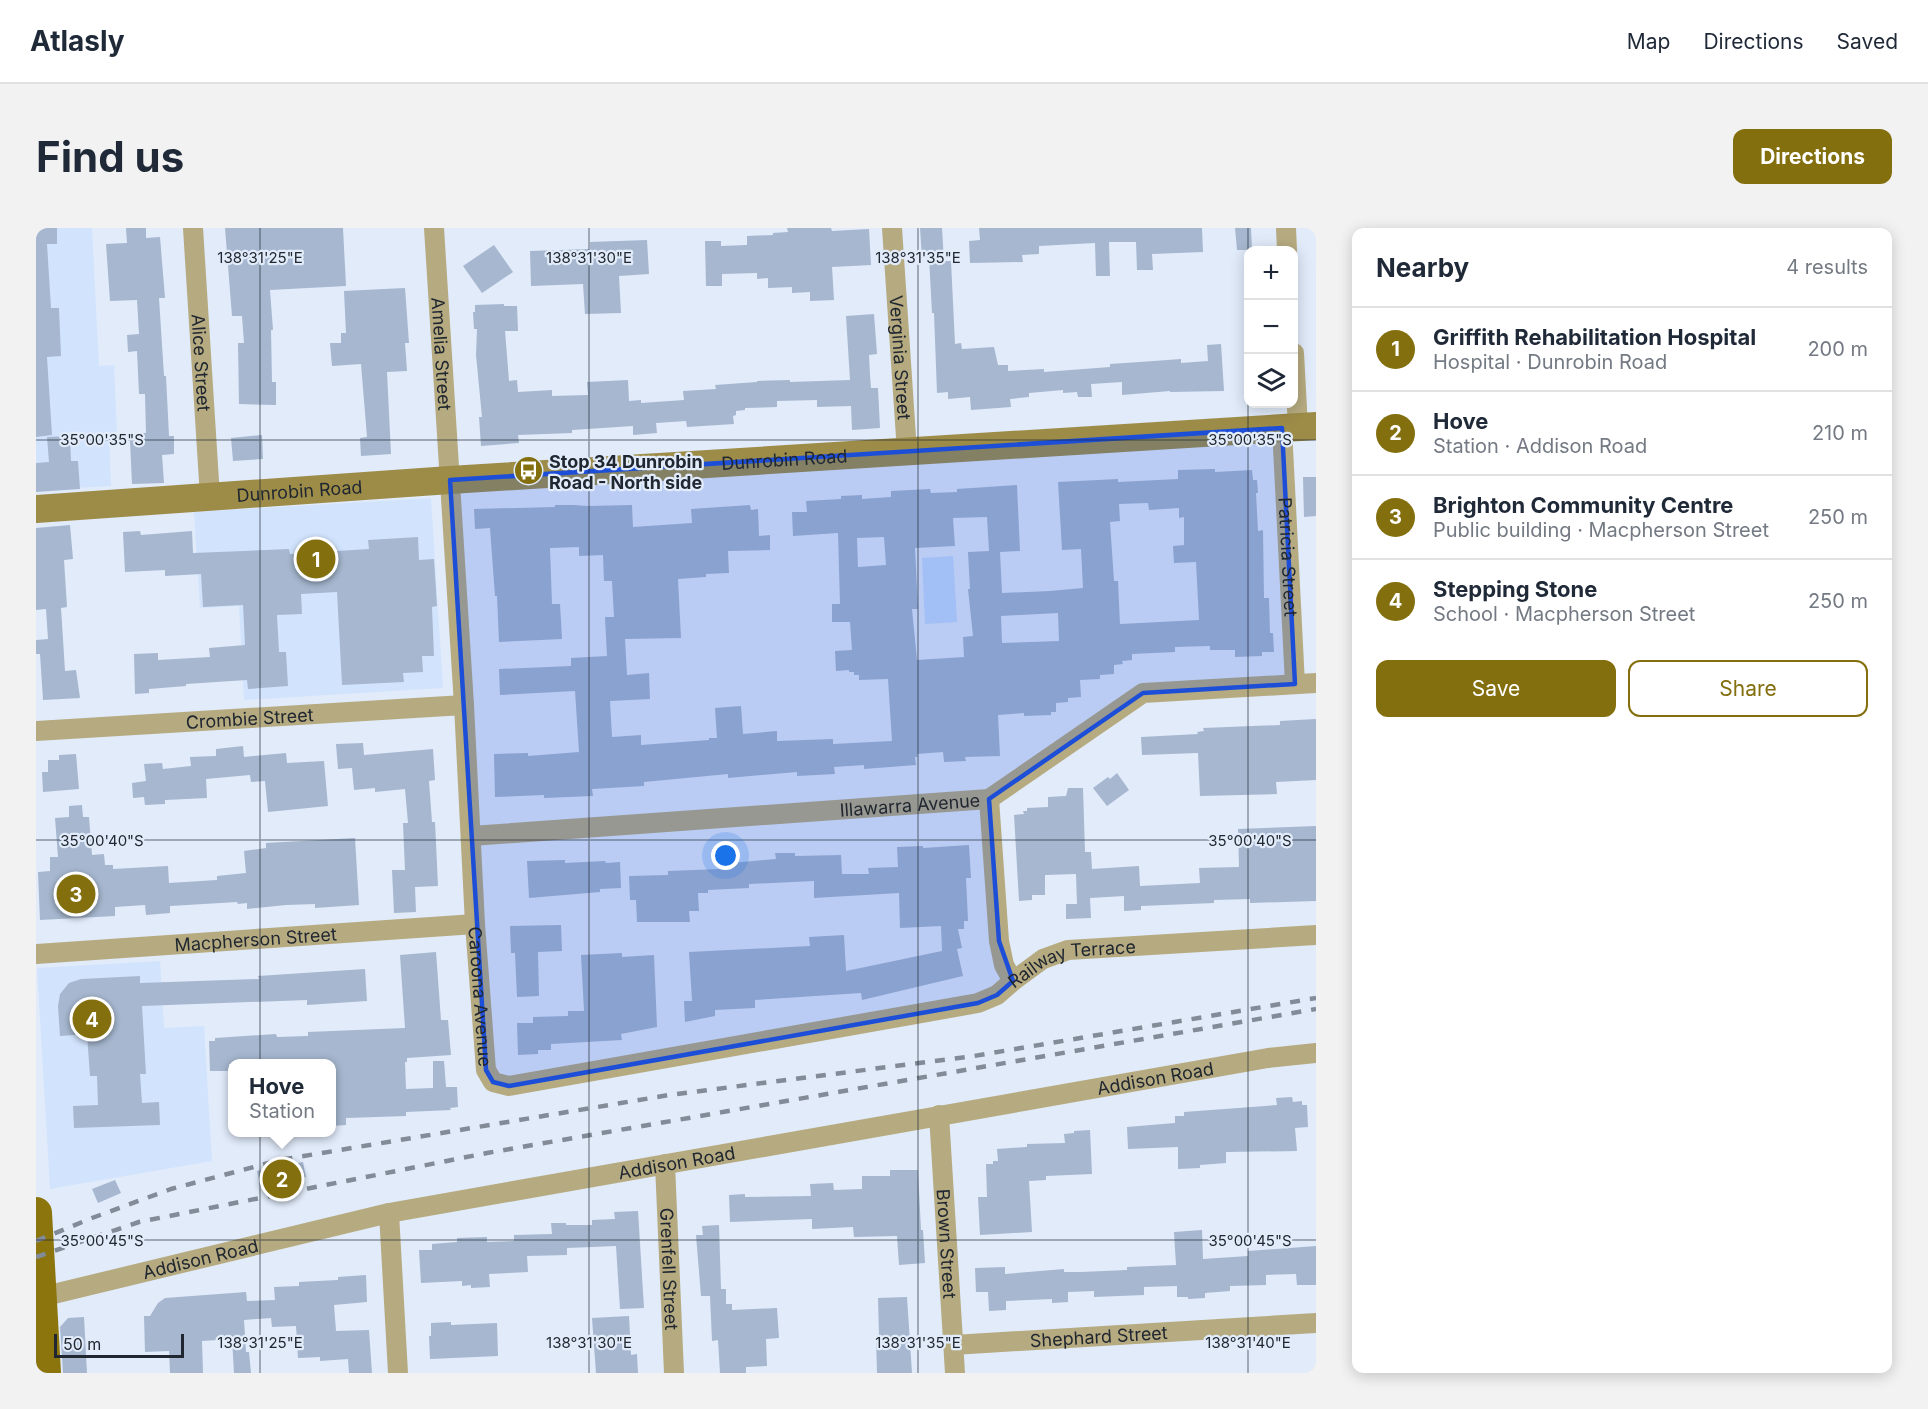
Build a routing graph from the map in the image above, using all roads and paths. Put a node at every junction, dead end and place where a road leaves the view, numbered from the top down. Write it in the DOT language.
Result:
graph roads {
  1 [pos="193,228"];
  2 [pos="434,228"];
  3 [pos="892,228"];
  4 [pos="1286,228"];
  5 [pos="1287,246"];
  6 [pos="1293,354"];
  7 [pos="1299,427"];
  8 [pos="907,452"];
  9 [pos="450,480"];
  10 [pos="210,497"];
  11 [pos="36,509"];
  12 [pos="1316,683"];
  13 [pos="1295,684"];
  14 [pos="464,705"];
  15 [pos="36,731"];
  16 [pos="989,799"];
  17 [pos="471,836"];
  18 [pos="475,924"];
  19 [pos="1316,935"];
  20 [pos="36,954"];
  21 [pos="1013,981"];
  22 [pos="1316,1053"];
  23 [pos="939,1115"];
  24 [pos="665,1164"];
  25 [pos="36,1213"];
  26 [pos="388,1213"];
  27 [pos="41,1297"];
  28 [pos="1316,1323"];
  29 [pos="953,1345"];
  30 [pos="45,1373"];
  31 [pos="398,1373"];
  32 [pos="674,1373"];
  33 [pos="955,1373"];
  1 -- 10 [label="street, Alice Street"];
  2 -- 9 [label="street, Amelia Street"];
  3 -- 8 [label="street, Verginia Street"];
  4 -- 5 [label="street"];
  6 -- 7 [label="street, Patricia Street"];
  7 -- 8 [label="street, Dunrobin Road"];
  7 -- 13 [label="street, Patricia Street"];
  8 -- 9 [label="street, Dunrobin Road"];
  9 -- 10 [label="street, Dunrobin Road"];
  9 -- 14 [label="street, Caroona Avenue"];
  10 -- 11 [label="street, Dunrobin Road"];
  12 -- 13 [label="street, Illawarra Avenue"];
  13 -- 16 [label="street, Illawarra Avenue"];
  14 -- 15 [label="street, Crombie Street"];
  14 -- 17 [label="street, Caroona Avenue"];
  16 -- 17 [label="street, Illawarra Avenue"];
  16 -- 21 [label="street, Railway Terrace"];
  17 -- 18 [label="street, Caroona Avenue"];
  18 -- 20 [label="street, Macpherson Street"];
  18 -- 21 [label="street, Caroona Avenue"];
  19 -- 21 [label="street, Railway Terrace"];
  22 -- 23 [label="street, Addison Road"];
  23 -- 24 [label="street, Addison Road"];
  23 -- 29 [label="street, Brown Street"];
  24 -- 26 [label="street, Addison Road"];
  24 -- 32 [label="street, Grenfell Street"];
  25 -- 27 [label="main road"];
  26 -- 27 [label="street, Addison Road"];
  26 -- 31 [label="street"];
  27 -- 30 [label="main road"];
  28 -- 29 [label="street, Shephard Street"];
  29 -- 33 [label="street, Brown Street"];
}
